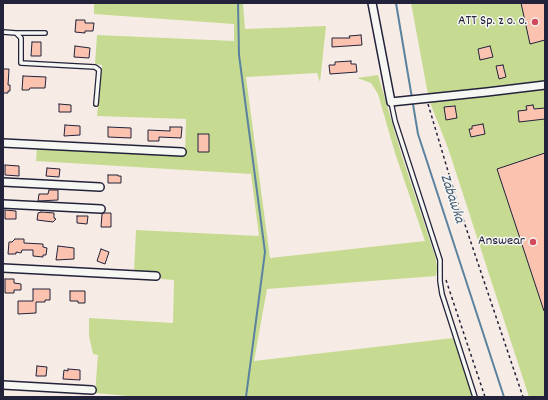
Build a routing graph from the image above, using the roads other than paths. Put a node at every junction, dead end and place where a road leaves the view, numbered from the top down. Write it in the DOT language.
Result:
graph roads {
  1 [pos="372,3"];
  2 [pos="3,32"];
  3 [pos="16,33"];
  4 [pos="45,33"];
  5 [pos="545,85"];
  6 [pos="391,102"];
  7 [pos="96,104"];
  8 [pos="3,143"];
  9 [pos="182,152"];
  10 [pos="3,182"];
  11 [pos="100,187"];
  12 [pos="3,204"];
  13 [pos="102,209"];
  14 [pos="3,268"];
  15 [pos="156,276"];
  16 [pos="3,384"];
  17 [pos="92,390"];
  18 [pos="475,397"];
  1 -- 6 [label="street"];
  2 -- 3 [label="lane"];
  3 -- 4 [label="lane"];
  3 -- 7 [label="lane"];
  5 -- 6 [label="street"];
  6 -- 18 [label="lane"];
  8 -- 9 [label="street"];
  10 -- 11 [label="street"];
  12 -- 13 [label="street"];
  14 -- 15 [label="street"];
  16 -- 17 [label="street"];
}
